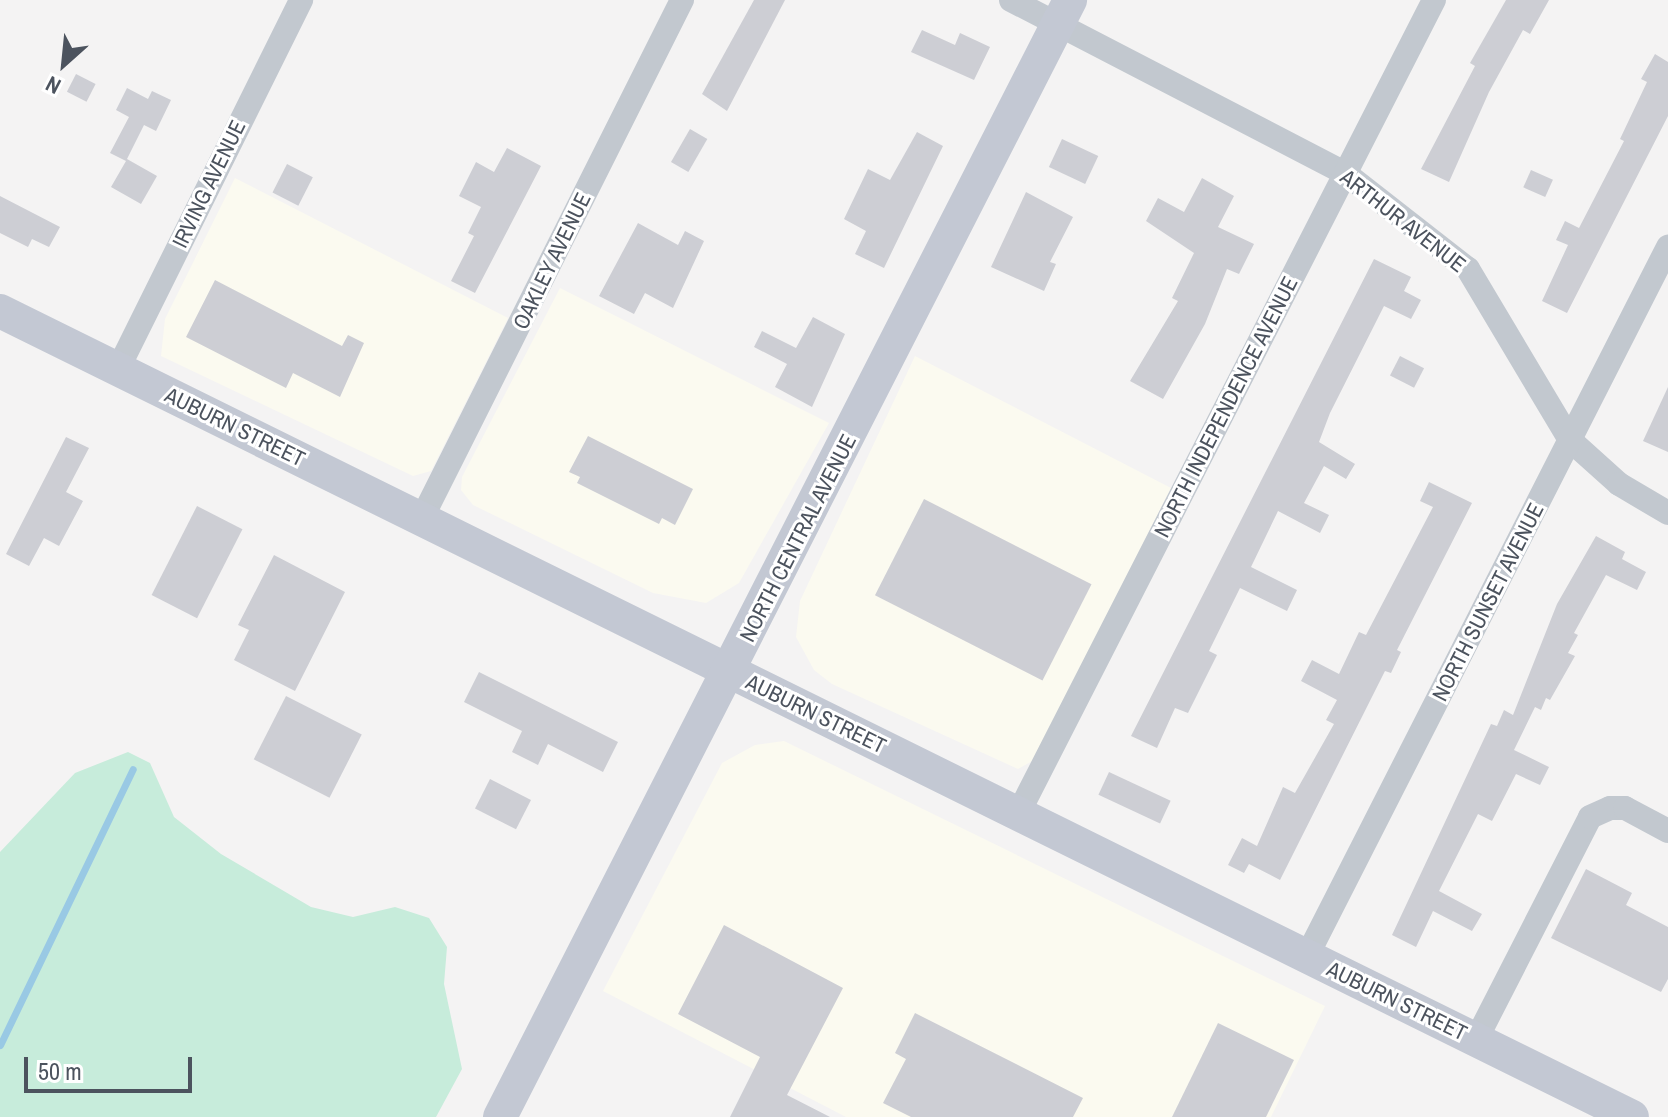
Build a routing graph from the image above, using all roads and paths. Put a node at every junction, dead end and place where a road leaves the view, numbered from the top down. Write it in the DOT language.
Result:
graph roads {
  1 [pos="301,0"];
  2 [pos="682,0"];
  3 [pos="1011,0"];
  4 [pos="1434,0"];
  5 [pos="1064,12"];
  6 [pos="1345,173"];
  7 [pos="1668,247"];
  8 [pos="0,311"];
  9 [pos="118,369"];
  10 [pos="1570,440"];
  11 [pos="1668,513"];
  12 [pos="421,520"];
  13 [pos="730,672"];
  14 [pos="1018,814"];
  15 [pos="1668,831"];
  16 [pos="1307,956"];
  17 [pos="1476,1040"];
  18 [pos="500,1117"];
  19 [pos="1632,1117"];
  1 -- 9 [label="street, IRVING AVENUE"];
  2 -- 12 [label="street, OAKLEY AVENUE"];
  3 -- 5 [label="street, ARTHUR AVENUE"];
  4 -- 6 [label="street, NORTH INDEPENDENCE AVENUE"];
  5 -- 6 [label="street, ARTHUR AVENUE"];
  5 -- 13 [label="main road, NORTH CENTRAL AVENUE"];
  6 -- 10 [label="street, ARTHUR AVENUE"];
  6 -- 14 [label="street, NORTH INDEPENDENCE AVENUE"];
  7 -- 10 [label="street, NORTH SUNSET AVENUE"];
  8 -- 9 [label="main road, AUBURN STREET"];
  9 -- 12 [label="main road, AUBURN STREET"];
  10 -- 11 [label="street, ARTHUR AVENUE"];
  10 -- 16 [label="street, NORTH SUNSET AVENUE"];
  12 -- 13 [label="main road, AUBURN STREET"];
  13 -- 14 [label="main road, AUBURN STREET"];
  13 -- 18 [label="main road, NORTH CENTRAL AVENUE"];
  14 -- 16 [label="main road, AUBURN STREET"];
  15 -- 17 [label="street"];
  16 -- 17 [label="main road, AUBURN STREET"];
  17 -- 19 [label="main road, AUBURN STREET"];
}
